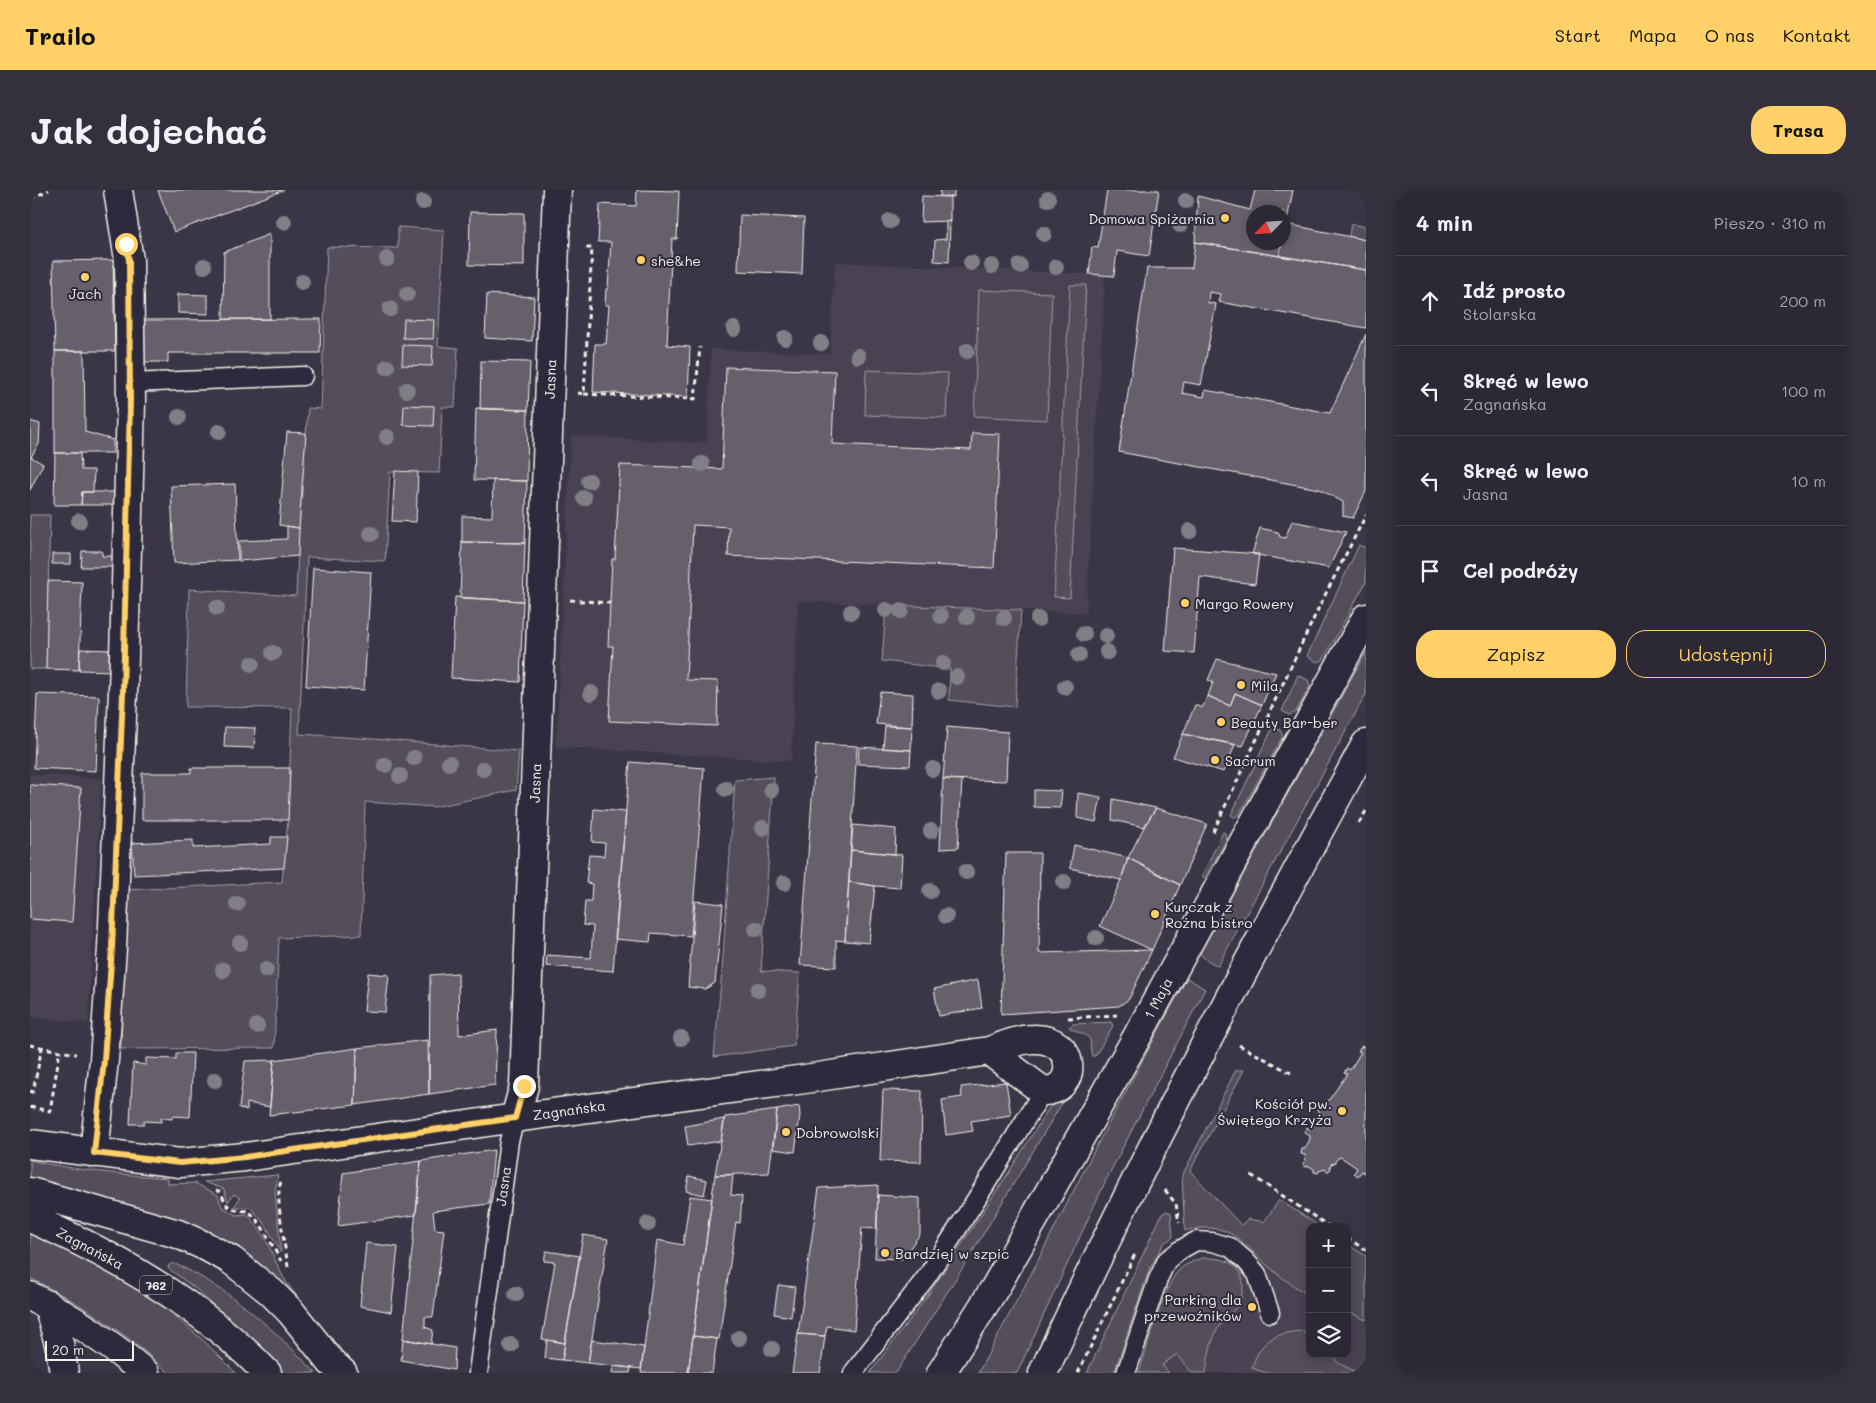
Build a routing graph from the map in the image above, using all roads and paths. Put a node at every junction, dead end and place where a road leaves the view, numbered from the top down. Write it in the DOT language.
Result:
graph roads {
  1 [pos="49,190"];
  2 [pos="118,190"];
  3 [pos="557,190"];
  4 [pos="31,198"];
  5 [pos="592,248"];
  6 [pos="700,347"];
  7 [pos="303,376"];
  8 [pos="130,383"];
  9 [pos="574,393"];
  10 [pos="584,394"];
  11 [pos="1366,515"];
  12 [pos="563,599"];
  13 [pos="610,603"];
  14 [pos="1366,618"];
  15 [pos="1366,744"];
  16 [pos="1213,834"];
  17 [pos="1126,1015"];
  18 [pos="1061,1018"];
  19 [pos="1243,1038"];
  20 [pos="30,1045"];
  21 [pos="1239,1045"];
  22 [pos="42,1047"];
  23 [pos="60,1050"];
  24 [pos="989,1051"];
  25 [pos="1235,1054"];
  26 [pos="85,1056"];
  27 [pos="1291,1073"];
  28 [pos="30,1091"];
  29 [pos="1043,1091"];
  30 [pos="30,1107"];
  31 [pos="515,1118"];
  32 [pos="30,1144"];
  33 [pos="94,1153"];
  34 [pos="1251,1175"];
  35 [pos="284,1176"];
  36 [pos="1169,1182"];
  37 [pos="1165,1190"];
  38 [pos="30,1192"];
  39 [pos="1161,1199"];
  40 [pos="30,1218"];
  41 [pos="1324,1223"];
  42 [pos="1351,1241"];
  43 [pos="1183,1248"];
  44 [pos="1366,1250"];
  45 [pos="1136,1251"];
  46 [pos="289,1273"];
  47 [pos="39,1301"];
  48 [pos="1270,1313"];
  49 [pos="110,1344"];
  50 [pos="64,1373"];
  51 [pos="127,1373"];
  52 [pos="145,1373"];
  53 [pos="267,1373"];
  54 [pos="343,1373"];
  55 [pos="478,1373"];
  56 [pos="853,1373"];
  57 [pos="941,1373"];
  58 [pos="1043,1373"];
  59 [pos="1078,1373"];
  60 [pos="1126,1373"];
  1 -- 4 [label="path"];
  2 -- 8 [label="street"];
  3 -- 31 [label="street, Jasna"];
  5 -- 10 [label="path"];
  6 -- 10 [label="path"];
  7 -- 8 [label="lane"];
  8 -- 33 [label="street"];
  9 -- 10 [label="path"];
  11 -- 16 [label="path"];
  12 -- 13 [label="path"];
  14 -- 57 [label="street, 1 Maja"];
  15 -- 58 [label="street"];
  17 -- 18 [label="path"];
  19 -- 21 [label="path"];
  20 -- 22 [label="path"];
  21 -- 25 [label="path"];
  21 -- 27 [label="path"];
  22 -- 23 [label="path"];
  22 -- 28 [label="path"];
  23 -- 26 [label="path"];
  23 -- 30 [label="path"];
  24 -- 29 [label="street"];
  24 -- 29 [label="street, Zagnańska"];
  24 -- 31 [label="street, Zagnańska"];
  29 -- 56 [label="lane"];
  31 -- 33 [label="street, Zagnańska"];
  31 -- 55 [label="lane, Jasna"];
  32 -- 33 [label="street, Zagnańska"];
  34 -- 41 [label="path"];
  35 -- 46 [label="path"];
  36 -- 37 [label="path"];
  37 -- 39 [label="path"];
  37 -- 43 [label="path"];
  38 -- 54 [label="street"];
  40 -- 53 [label="street, Zagnańska / 762"];
  42 -- 44 [label="path"];
  43 -- 48 [label="lane"];
  43 -- 60 [label="lane"];
  45 -- 59 [label="path"];
  47 -- 49 [label="street"];
  47 -- 50 [label="street"];
  49 -- 51 [label="street"];
  49 -- 52 [label="street"];
}
